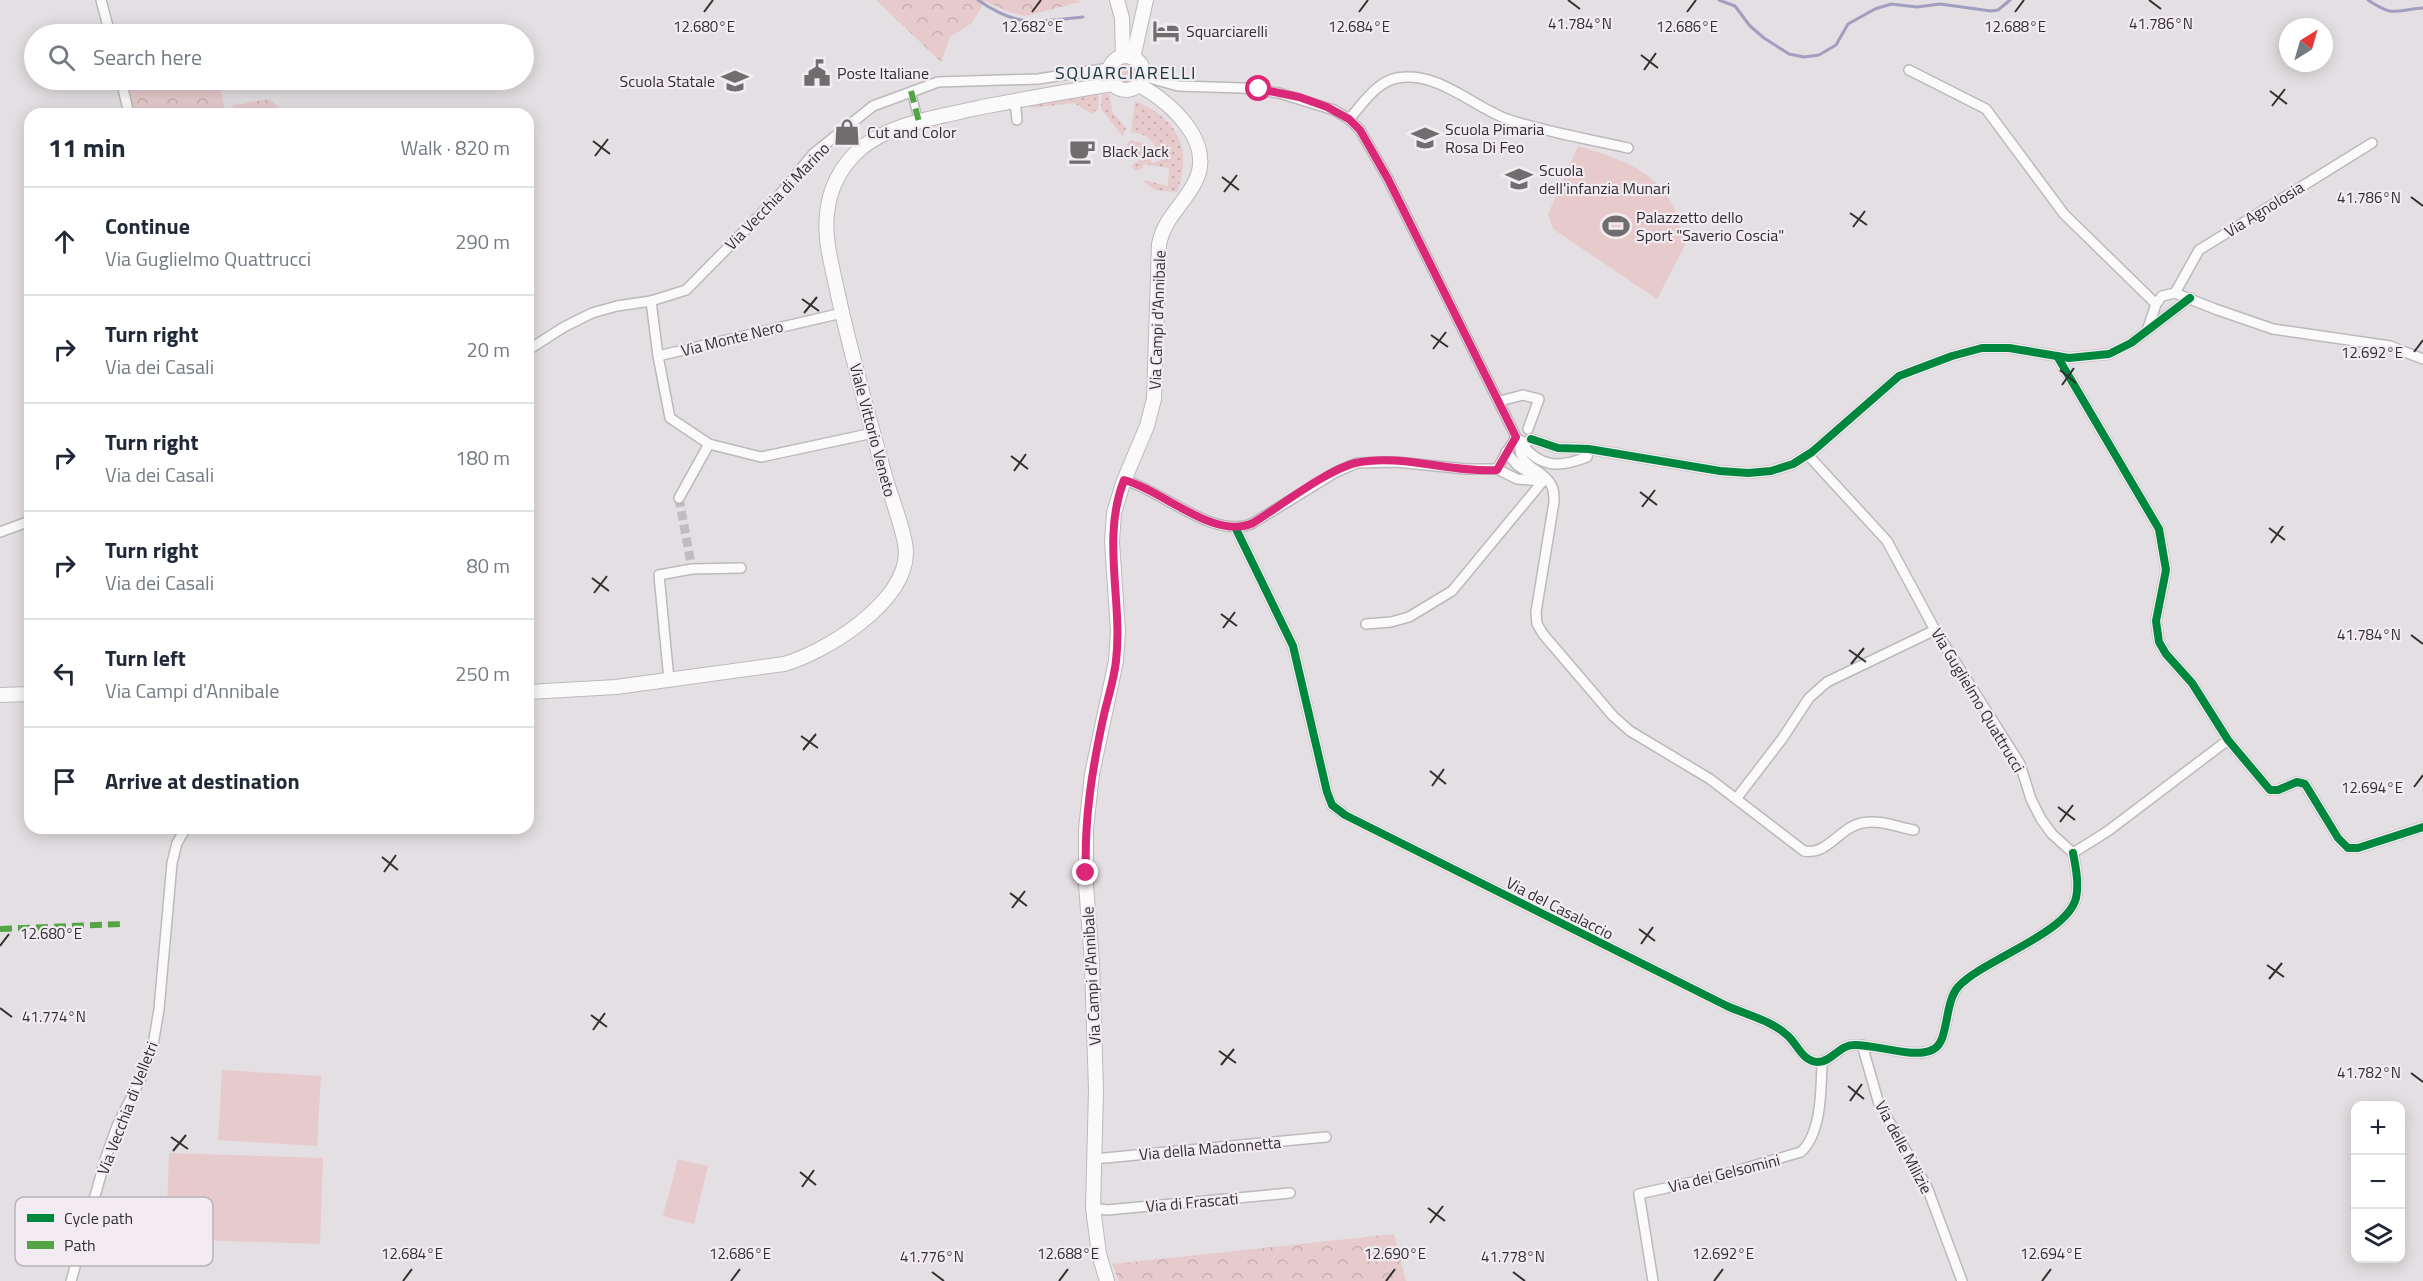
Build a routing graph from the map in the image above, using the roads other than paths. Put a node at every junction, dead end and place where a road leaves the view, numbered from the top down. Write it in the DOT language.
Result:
graph roads {
  1 [pos="101,0"];
  2 [pos="1117,0"];
  3 [pos="1146,0"];
  4 [pos="107,24"];
  5 [pos="1128,57"];
  6 [pos="1109,68"];
  7 [pos="1909,70"];
  8 [pos="1141,80"];
  9 [pos="1112,84"];
  10 [pos="123,90"];
  11 [pos="911,91"];
  12 [pos="1015,101"];
  13 [pos="128,108"];
  14 [pos="1349,119"];
  15 [pos="1017,120"];
  16 [pos="919,122"];
  17 [pos="2372,143"];
  18 [pos="1628,148"];
  19 [pos="2175,293"];
  20 [pos="2190,298"];
  21 [pos="651,301"];
  22 [pos="2156,304"];
  23 [pos="842,313"];
  24 [pos="2148,329"];
  25 [pos="534,346"];
  26 [pos="658,356"];
  27 [pos="2056,356"];
  28 [pos="2423,358"];
  29 [pos="1500,401"];
  30 [pos="873,434"];
  31 [pos="1530,434"];
  32 [pos="1518,439"];
  33 [pos="709,444"];
  34 [pos="1506,453"];
  35 [pos="1588,453"];
  36 [pos="1808,455"];
  37 [pos="1497,470"];
  38 [pos="1124,480"];
  39 [pos="1547,483"];
  40 [pos="679,498"];
  41 [pos="24,523"];
  42 [pos="1236,528"];
  43 [pos="0,532"];
  44 [pos="741,568"];
  45 [pos="1366,624"];
  46 [pos="1935,630"];
  47 [pos="669,680"];
  48 [pos="534,692"];
  49 [pos="24,694"];
  50 [pos="0,695"];
  51 [pos="2228,740"];
  52 [pos="1736,799"];
  53 [pos="2423,826"];
  54 [pos="1914,830"];
  55 [pos="182,834"];
  56 [pos="2073,853"];
  57 [pos="1862,1045"];
  58 [pos="1822,1062"];
  59 [pos="1326,1137"];
  60 [pos="1094,1159"];
  61 [pos="1290,1193"];
  62 [pos="95,1197"];
  63 [pos="1093,1208"];
  64 [pos="75,1266"];
  65 [pos="71,1281"];
  66 [pos="1107,1281"];
  67 [pos="1653,1281"];
  68 [pos="1962,1281"];
  1 -- 4 [label="street"];
  2 -- 5 [label="main road"];
  3 -- 5 [label="main road"];
  5 -- 6 [label="main road"];
  5 -- 8 [label="main road"];
  6 -- 9 [label="main road"];
  6 -- 11 [label="street, Via Vecchia di Marino"];
  7 -- 22 [label="street"];
  8 -- 9 [label="main road"];
  8 -- 14 [label="street"];
  8 -- 38 [label="main road, Via Campi d'Annibale"];
  9 -- 12 [label="main road, Viale Vittorio Veneto"];
  10 -- 13 [label="street"];
  11 -- 16 [label="street"];
  11 -- 21 [label="street, Via Vecchia di Marino"];
  12 -- 15 [label="street"];
  12 -- 16 [label="main road, Viale Vittorio Veneto"];
  14 -- 18 [label="street"];
  14 -- 29 [label="street"];
  16 -- 23 [label="main road, Viale Vittorio Veneto"];
  17 -- 19 [label="street, Via Agnolosia"];
  19 -- 20 [label="street"];
  19 -- 22 [label="street"];
  20 -- 24 [label="street"];
  20 -- 28 [label="street"];
  21 -- 25 [label="street, Via Vecchia di Marino"];
  21 -- 26 [label="street"];
  22 -- 24 [label="street"];
  23 -- 26 [label="street, Via Monte Nero"];
  23 -- 30 [label="main road, Viale Vittorio Veneto"];
  24 -- 27 [label="street"];
  26 -- 33 [label="street"];
  27 -- 36 [label="street"];
  27 -- 51 [label="street"];
  29 -- 31 [label="street"];
  29 -- 32 [label="street"];
  30 -- 33 [label="street"];
  30 -- 47 [label="main road, Viale Vittorio Veneto"];
  31 -- 32 [label="street"];
  31 -- 32 [label="street"];
  31 -- 35 [label="street"];
  32 -- 34 [label="street"];
  32 -- 35 [label="street"];
  32 -- 39 [label="street"];
  33 -- 40 [label="street"];
  34 -- 37 [label="street"];
  34 -- 39 [label="street"];
  35 -- 36 [label="street"];
  36 -- 46 [label="street, Via Guglielmo Quattrucci"];
  37 -- 39 [label="street"];
  37 -- 42 [label="street"];
  38 -- 42 [label="street"];
  38 -- 60 [label="main road, Via Campi d'Annibale"];
  39 -- 45 [label="street"];
  39 -- 52 [label="street"];
  41 -- 43 [label="street"];
  42 -- 58 [label="street, Via del Casalaccio"];
  44 -- 47 [label="street"];
  46 -- 52 [label="street"];
  46 -- 56 [label="street, Via Guglielmo Quattrucci"];
  47 -- 48 [label="main road, Viale Vittorio Veneto"];
  49 -- 50 [label="main road"];
  51 -- 53 [label="street"];
  51 -- 56 [label="street"];
  52 -- 54 [label="street"];
  55 -- 62 [label="street, Via Vecchia di Velletri"];
  56 -- 57 [label="street"];
  57 -- 58 [label="street"];
  57 -- 68 [label="street, Via delle Milizie"];
  58 -- 67 [label="street, Via dei Gelsomini"];
  59 -- 60 [label="street, Via della Madonnetta"];
  60 -- 63 [label="main road"];
  61 -- 63 [label="street, Via di Frascati"];
  63 -- 66 [label="main road"];
  64 -- 65 [label="street, Via Vecchia di Velletri"];
}
